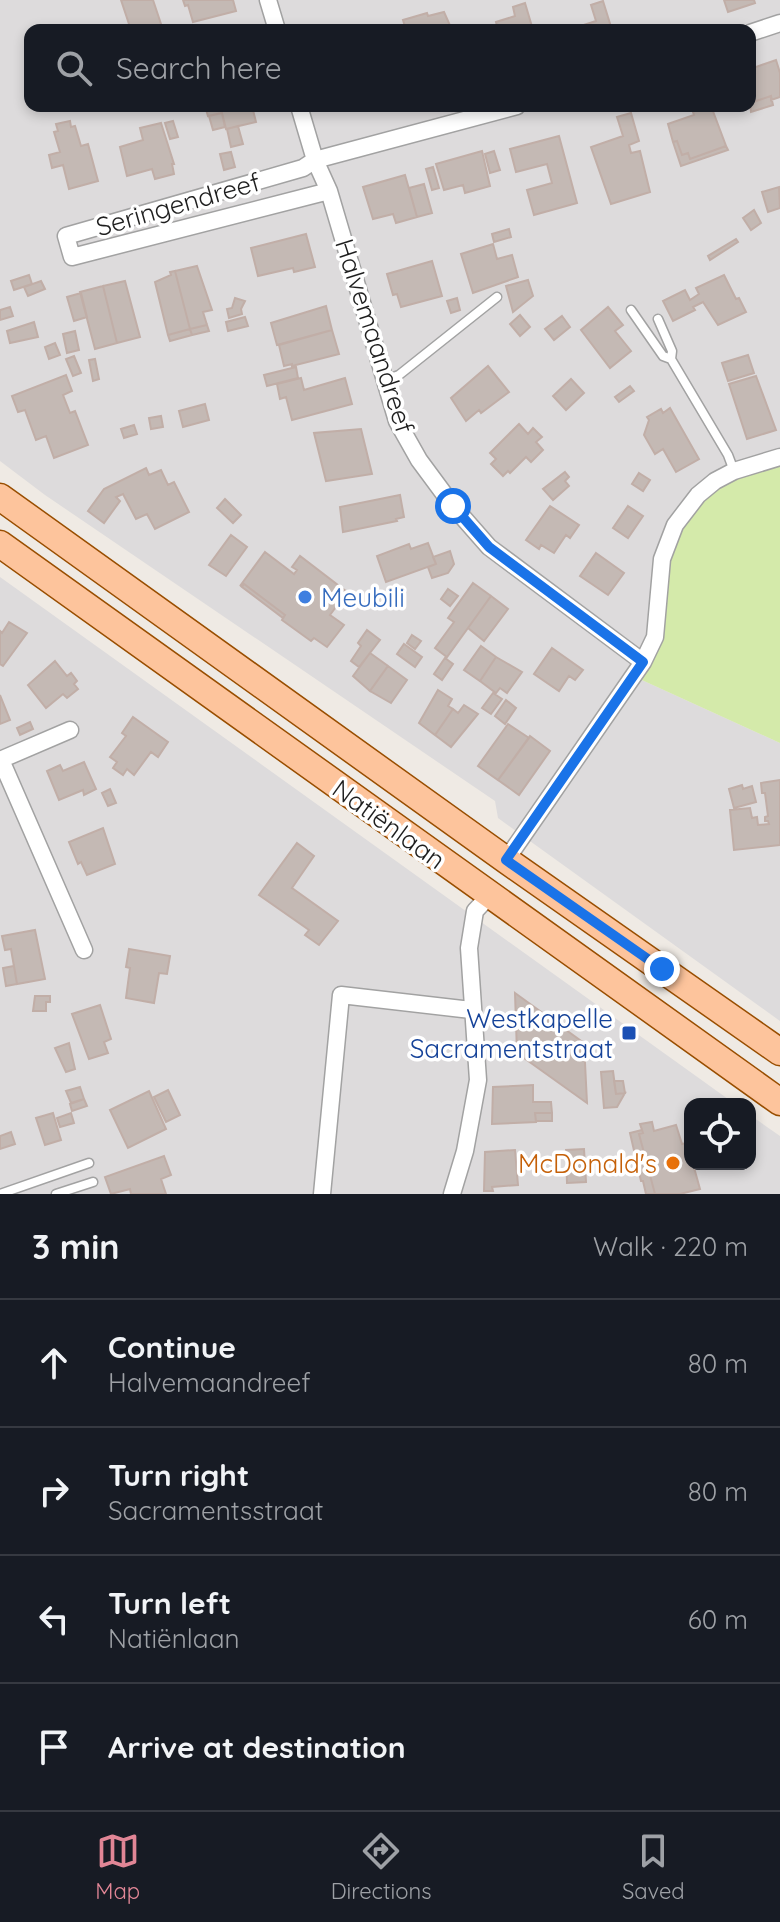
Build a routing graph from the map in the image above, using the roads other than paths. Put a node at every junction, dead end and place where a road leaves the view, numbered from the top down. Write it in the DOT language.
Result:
graph roads {
  1 [pos="268,0"];
  2 [pos="780,23"];
  3 [pos="275,24"];
  4 [pos="756,31"];
  5 [pos="301,112"];
  6 [pos="495,112"];
  7 [pos="315,160"];
  8 [pos="329,191"];
  9 [pos="497,297"];
  10 [pos="631,310"];
  11 [pos="658,319"];
  12 [pos="671,359"];
  13 [pos="385,380"];
  14 [pos="780,457"];
  15 [pos="734,471"];
  16 [pos="0,497"];
  17 [pos="0,544"];
  18 [pos="643,662"];
  19 [pos="70,730"];
  20 [pos="1,760"];
  21 [pos="506,860"];
  22 [pos="489,896"];
  23 [pos="84,950"];
  24 [pos="471,1010"];
  25 [pos="780,1052"];
  26 [pos="780,1102"];
  27 [pos="89,1163"];
  28 [pos="93,1182"];
  29 [pos="0,1194"];
  30 [pos="56,1194"];
  31 [pos="322,1194"];
  32 [pos="452,1194"];
  1 -- 3 [label="street"];
  2 -- 4 [label="street"];
  5 -- 7 [label="street, Halvemaandreef"];
  6 -- 7 [label="street, Seringendreef"];
  7 -- 8 [label="street, Halvemaandreef"];
  7 -- 8 [label="street, Seringendreef"];
  8 -- 13 [label="street, Halvemaandreef"];
  9 -- 13 [label="lane"];
  10 -- 12 [label="lane"];
  11 -- 12 [label="lane"];
  12 -- 15 [label="lane"];
  13 -- 18 [label="street, Halvemaandreef"];
  14 -- 15 [label="street"];
  15 -- 18 [label="street"];
  16 -- 21 [label="main road, Natiënlaan"];
  17 -- 22 [label="main road, Natiënlaan"];
  18 -- 21 [label="street"];
  19 -- 20 [label="street"];
  20 -- 23 [label="street"];
  21 -- 25 [label="main road, Natiënlaan"];
  22 -- 24 [label="street"];
  22 -- 26 [label="main road, Natiënlaan"];
  24 -- 31 [label="street"];
  24 -- 32 [label="street"];
  27 -- 29 [label="lane"];
  28 -- 30 [label="lane"];
}
